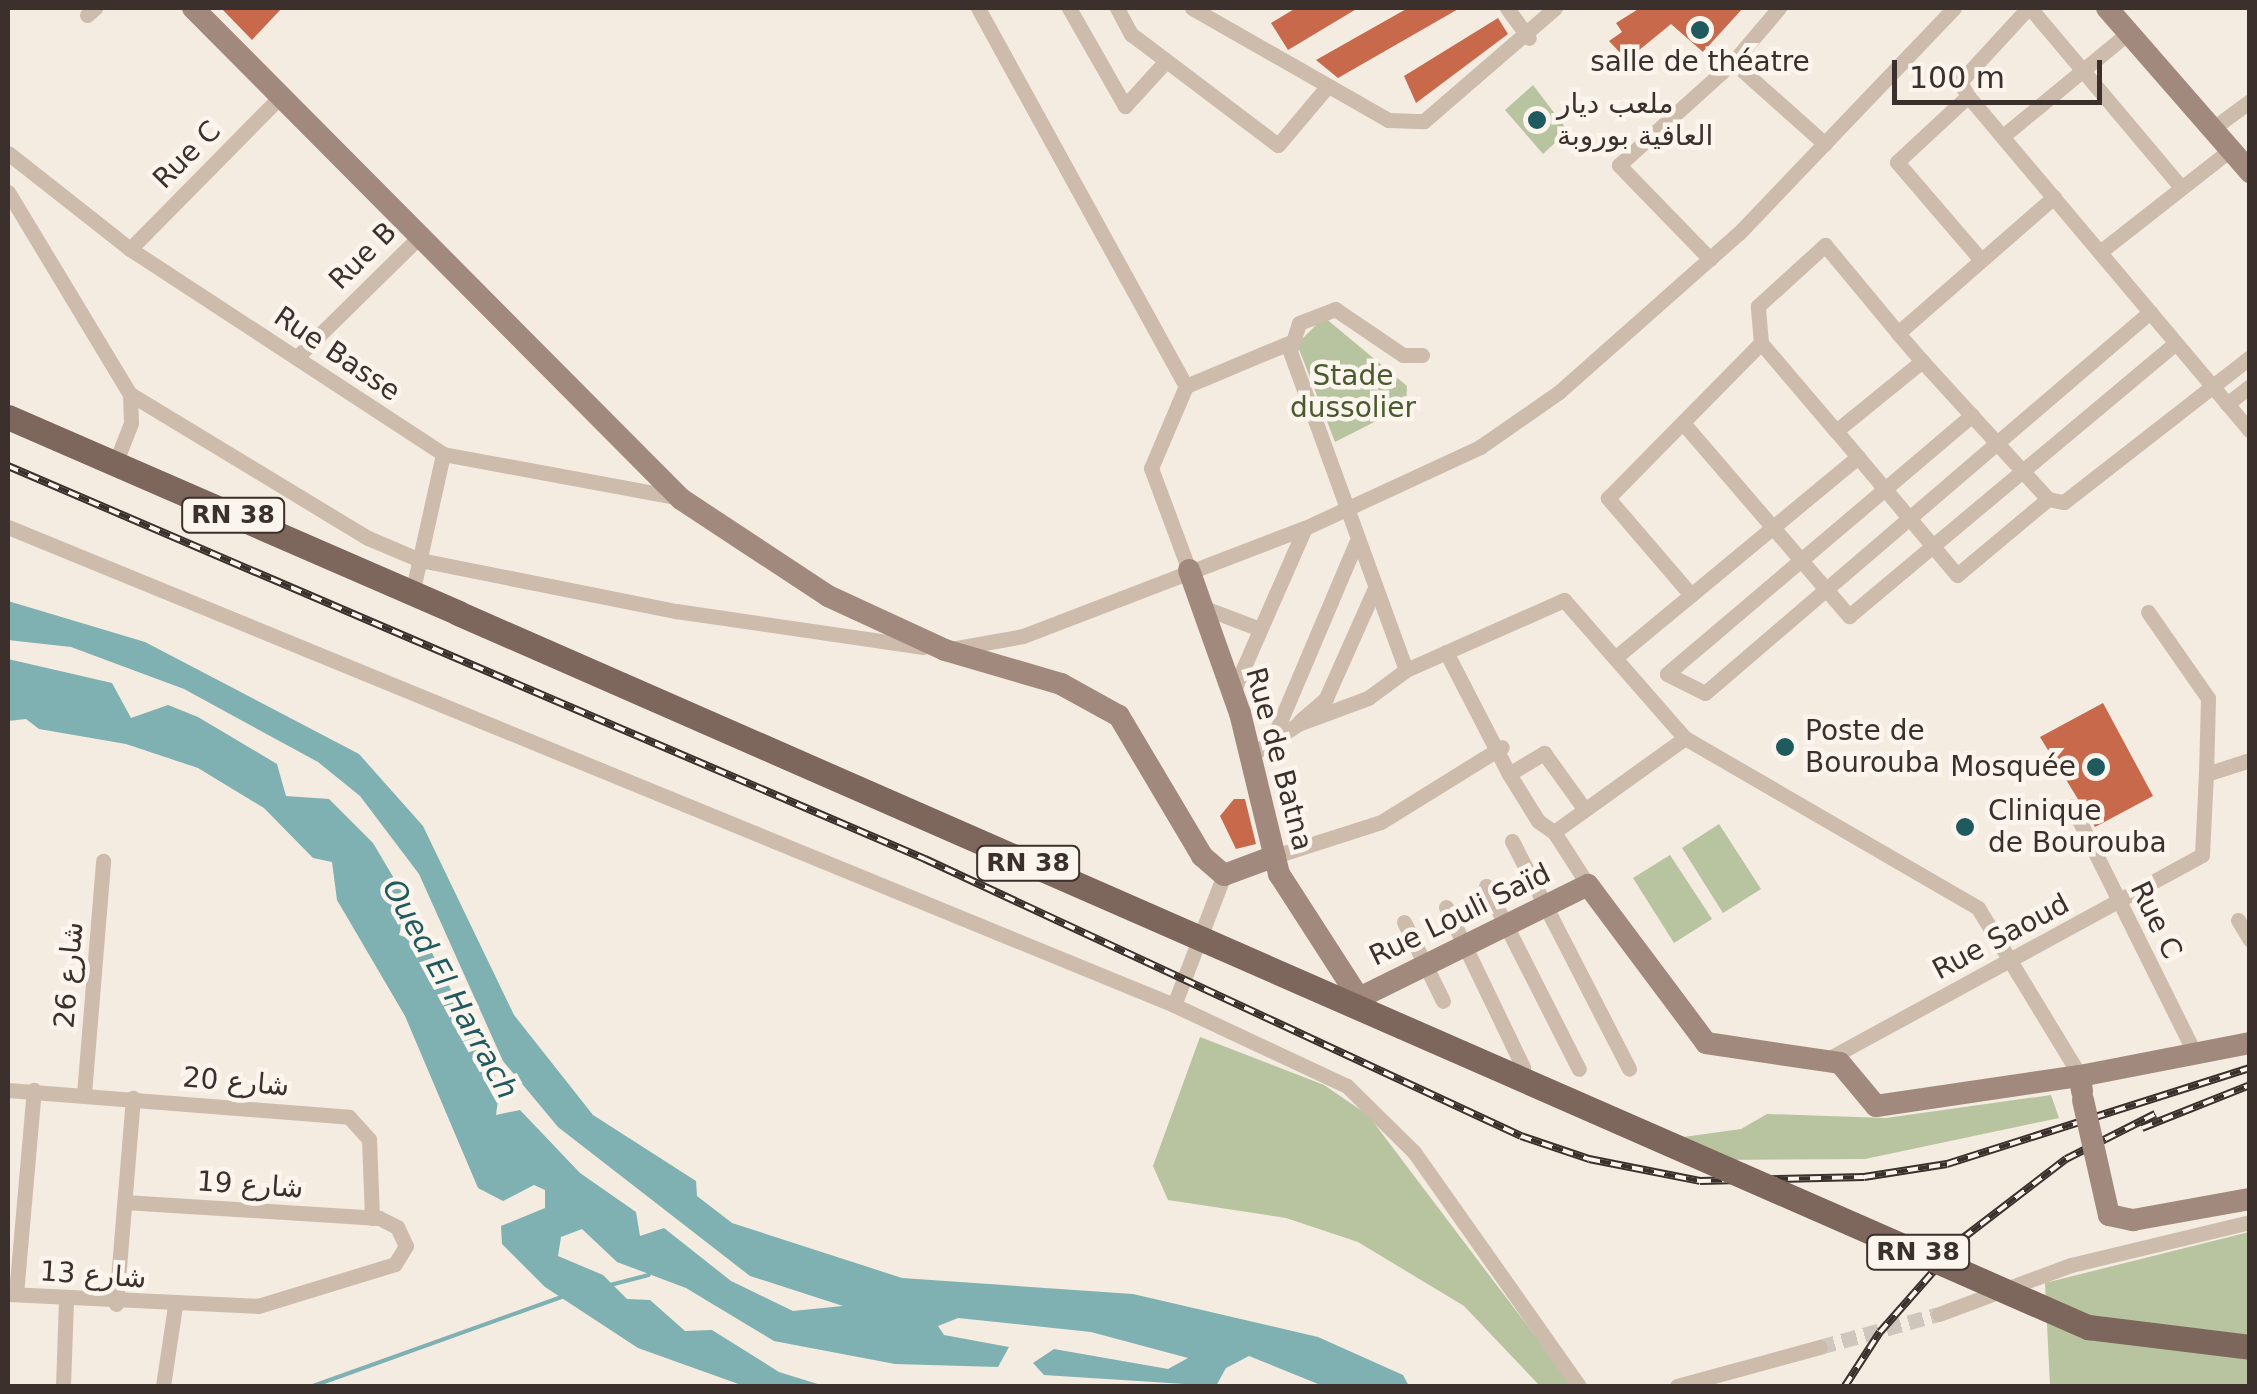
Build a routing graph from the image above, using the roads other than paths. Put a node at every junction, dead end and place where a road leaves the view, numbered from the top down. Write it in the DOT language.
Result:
graph roads {
  1 [pos="193,8"];
  2 [pos="978,8"];
  3 [pos="1069,8"];
  4 [pos="1116,8"];
  5 [pos="1192,8"];
  6 [pos="1507,8"];
  7 [pos="1554,8"];
  8 [pos="1778,8"];
  9 [pos="1954,8"];
  10 [pos="2030,8"];
  11 [pos="2106,8"];
  12 [pos="2128,32"];
  13 [pos="1528,38"];
  14 [pos="1166,62"];
  15 [pos="1734,62"];
  16 [pos="2082,72"];
  17 [pos="1326,88"];
  18 [pos="280,96"];
  19 [pos="1968,96"];
  20 [pos="2250,101"];
  21 [pos="2212,129"];
  22 [pos="2003,136"];
  23 [pos="1825,144"];
  24 [pos="2230,150"];
  25 [pos="8,153"];
  26 [pos="2250,172"];
  27 [pos="2181,187"];
  28 [pos="8,192"];
  29 [pos="2054,196"];
  30 [pos="422,234"];
  31 [pos="130,248"];
  32 [pos="2100,252"];
  33 [pos="1710,259"];
  34 [pos="1981,260"];
  35 [pos="2150,312"];
  36 [pos="1898,333"];
  37 [pos="1291,342"];
  38 [pos="1761,343"];
  39 [pos="2176,343"];
  40 [pos="1422,355"];
  41 [pos="298,356"];
  42 [pos="2250,358"];
  43 [pos="1922,361"];
  44 [pos="1186,386"];
  45 [pos="2212,386"];
  46 [pos="2250,386"];
  47 [pos="130,394"];
  48 [pos="2226,404"];
  49 [pos="1972,415"];
  50 [pos="8,417"];
  51 [pos="1683,423"];
  52 [pos="1836,431"];
  53 [pos="2250,431"];
  54 [pos="1998,444"];
  55 [pos="443,454"];
  56 [pos="1858,458"];
  57 [pos="115,464"];
  58 [pos="2025,474"];
  59 [pos="1884,490"];
  60 [pos="681,498"];
  61 [pos="2048,499"];
  62 [pos="1346,511"];
  63 [pos="1907,517"];
  64 [pos="8,528"];
  65 [pos="1305,528"];
  66 [pos="1773,529"];
  67 [pos="1356,542"];
  68 [pos="1933,548"];
  69 [pos="420,560"];
  70 [pos="1800,560"];
  71 [pos="1190,570"];
  72 [pos="1824,587"];
  73 [pos="1374,590"];
  74 [pos="412,594"];
  75 [pos="1691,594"];
  76 [pos="1202,607"];
  77 [pos="2148,612"];
  78 [pos="1260,630"];
  79 [pos="945,650"];
  80 [pos="1446,652"];
  81 [pos="1616,657"];
  82 [pos="1406,670"];
  83 [pos="1232,694"];
  84 [pos="1298,724"];
  85 [pos="1274,736"];
  86 [pos="1685,738"];
  87 [pos="1502,747"];
  88 [pos="1251,755"];
  89 [pos="2250,760"];
  90 [pos="1509,774"];
  91 [pos="2206,774"];
  92 [pos="2072,806"];
  93 [pos="1583,807"];
  94 [pos="1554,832"];
  95 [pos="1512,841"];
  96 [pos="1275,856"];
  97 [pos="103,860"];
  98 [pos="1224,875"];
  99 [pos="1588,885"];
  100 [pos="1486,886"];
  101 [pos="2118,902"];
  102 [pos="1548,905"];
  103 [pos="1446,907"];
  104 [pos="2238,920"];
  105 [pos="1404,922"];
  106 [pos="1506,926"];
  107 [pos="2250,940"];
  108 [pos="1466,946"];
  109 [pos="2011,960"];
  110 [pos="1426,965"];
  111 [pos="1359,998"];
  112 [pos="1443,1001"];
  113 [pos="1174,1005"];
  114 [pos="2250,1043"];
  115 [pos="2196,1056"];
  116 [pos="1823,1062"];
  117 [pos="1523,1067"];
  118 [pos="1579,1069"];
  119 [pos="1629,1069"];
  120 [pos="2082,1088"];
  121 [pos="8,1090"];
  122 [pos="34,1090"];
  123 [pos="84,1094"];
  124 [pos="133,1098"];
  125 [pos="2250,1199"];
  126 [pos="125,1202"];
  127 [pos="372,1218"];
  128 [pos="2250,1222"];
  129 [pos="12,1294"];
  130 [pos="66,1300"];
  131 [pos="116,1304"];
  132 [pos="175,1306"];
  133 [pos="1939,1314"];
  134 [pos="1820,1346"];
  135 [pos="2250,1347"];
  136 [pos="63,1386"];
  137 [pos="163,1386"];
  138 [pos="1578,1386"];
  139 [pos="1677,1386"];
  1 -- 18 [label="street"];
  2 -- 44 [label="street"];
  3 -- 14 [label="street"];
  4 -- 14 [label="street"];
  5 -- 17 [label="street"];
  6 -- 13 [label="street"];
  7 -- 13 [label="street"];
  8 -- 15 [label="street"];
  9 -- 23 [label="street"];
  10 -- 16 [label="street"];
  10 -- 19 [label="street"];
  11 -- 12 [label="street"];
  12 -- 16 [label="street"];
  12 -- 21 [label="street"];
  13 -- 17 [label="street"];
  14 -- 17 [label="street"];
  15 -- 23 [label="street"];
  15 -- 33 [label="street"];
  16 -- 22 [label="street"];
  16 -- 27 [label="street"];
  18 -- 30 [label="street"];
  18 -- 31 [label="street, Rue C"];
  19 -- 22 [label="street"];
  19 -- 34 [label="street"];
  20 -- 21 [label="street"];
  21 -- 24 [label="street"];
  22 -- 29 [label="street"];
  23 -- 33 [label="street"];
  24 -- 26 [label="street"];
  24 -- 27 [label="street"];
  25 -- 31 [label="street, Rue Basse"];
  27 -- 32 [label="street"];
  28 -- 47 [label="street"];
  29 -- 32 [label="street"];
  29 -- 34 [label="street"];
  30 -- 41 [label="street, Rue B"];
  30 -- 60 [label="street"];
  31 -- 41 [label="street, Rue Basse"];
  32 -- 35 [label="street"];
  33 -- 62 [label="street"];
  34 -- 36 [label="street"];
  35 -- 39 [label="street"];
  35 -- 54 [label="street"];
  36 -- 38 [label="street"];
  36 -- 43 [label="street"];
  37 -- 40 [label="street"];
  37 -- 44 [label="street"];
  37 -- 62 [label="street"];
  38 -- 51 [label="street"];
  38 -- 52 [label="street"];
  39 -- 45 [label="street"];
  39 -- 58 [label="street"];
  41 -- 55 [label="street, Rue Basse"];
  42 -- 45 [label="street"];
  43 -- 49 [label="street"];
  43 -- 52 [label="street"];
  44 -- 71 [label="street, Rue de Batna"];
  45 -- 48 [label="street"];
  45 -- 61 [label="street"];
  46 -- 48 [label="street"];
  47 -- 57 [label="street"];
  47 -- 69 [label="street"];
  48 -- 53 [label="street"];
  49 -- 54 [label="street"];
  49 -- 59 [label="street"];
  50 -- 57 [label="main road, RN 38"];
  51 -- 66 [label="street"];
  51 -- 75 [label="street"];
  52 -- 56 [label="street"];
  54 -- 58 [label="street"];
  54 -- 63 [label="street"];
  55 -- 60 [label="street, Rue Basse"];
  55 -- 69 [label="street"];
  56 -- 59 [label="street"];
  56 -- 66 [label="street"];
  57 -- 74 [label="main road, RN 38"];
  58 -- 61 [label="street"];
  58 -- 68 [label="street"];
  59 -- 63 [label="street"];
  59 -- 70 [label="street"];
  60 -- 79 [label="street"];
  61 -- 68 [label="street"];
  62 -- 65 [label="street"];
  62 -- 67 [label="street"];
  63 -- 68 [label="street"];
  63 -- 72 [label="street"];
  64 -- 113 [label="street"];
  65 -- 71 [label="street"];
  65 -- 78 [label="street"];
  66 -- 70 [label="street"];
  66 -- 75 [label="street"];
  67 -- 73 [label="street"];
  67 -- 85 [label="street"];
  68 -- 72 [label="street"];
  69 -- 74 [label="street"];
  69 -- 79 [label="street"];
  70 -- 72 [label="street"];
  70 -- 72 [label="street"];
  71 -- 76 [label="street, Rue de Batna"];
  71 -- 79 [label="street"];
  73 -- 82 [label="street"];
  73 -- 84 [label="street"];
  74 -- 135 [label="main road, RN 38, bridge"];
  75 -- 81 [label="street"];
  76 -- 78 [label="street"];
  76 -- 83 [label="street, Rue de Batna"];
  77 -- 91 [label="street"];
  78 -- 83 [label="street"];
  79 -- 98 [label="street"];
  80 -- 81 [label="street"];
  80 -- 82 [label="street"];
  80 -- 87 [label="street"];
  81 -- 86 [label="street"];
  82 -- 84 [label="street"];
  83 -- 88 [label="street, Rue de Batna"];
  84 -- 85 [label="street"];
  85 -- 88 [label="street"];
  86 -- 93 [label="street"];
  86 -- 109 [label="street"];
  87 -- 90 [label="street"];
  87 -- 96 [label="street"];
  88 -- 96 [label="street, Rue de Batna"];
  89 -- 91 [label="street"];
  90 -- 93 [label="street"];
  90 -- 94 [label="street"];
  91 -- 101 [label="street, Rue Saoud"];
  92 -- 101 [label="street, Rue C"];
  93 -- 94 [label="street"];
  94 -- 99 [label="street"];
  95 -- 102 [label="street"];
  96 -- 98 [label="street"];
  96 -- 111 [label="street, Rue de Batna"];
  97 -- 123 [label="street, شارع 26"];
  98 -- 113 [label="street"];
  99 -- 102 [label="street, Rue Louli Saïd"];
  99 -- 116 [label="street"];
  100 -- 106 [label="street"];
  101 -- 109 [label="street, Rue Saoud"];
  101 -- 115 [label="street, Rue C"];
  102 -- 106 [label="street, Rue Louli Saïd"];
  102 -- 119 [label="street"];
  103 -- 108 [label="street"];
  104 -- 107 [label="street"];
  105 -- 110 [label="street"];
  106 -- 108 [label="street, Rue Louli Saïd"];
  106 -- 118 [label="street"];
  108 -- 110 [label="street, Rue Louli Saïd"];
  108 -- 117 [label="street"];
  109 -- 116 [label="street, Rue Saoud"];
  109 -- 120 [label="street"];
  110 -- 111 [label="street, Rue Louli Saïd"];
  110 -- 112 [label="street"];
  113 -- 138 [label="street"];
  114 -- 115 [label="street"];
  115 -- 120 [label="street"];
  116 -- 120 [label="street"];
  120 -- 125 [label="street, bridge"];
  121 -- 122 [label="street, شارع 20"];
  122 -- 123 [label="street, شارع 20"];
  122 -- 129 [label="street"];
  123 -- 124 [label="street, شارع 20"];
  124 -- 126 [label="street"];
  124 -- 127 [label="street, شارع 20"];
  126 -- 127 [label="street, شارع 19"];
  126 -- 131 [label="street"];
  127 -- 132 [label="street, شارع 13"];
  128 -- 133 [label="street"];
  129 -- 130 [label="street, شارع 13"];
  130 -- 131 [label="street, شارع 13"];
  130 -- 136 [label="street"];
  131 -- 132 [label="street, شارع 13"];
  132 -- 137 [label="street"];
  134 -- 139 [label="street"];
}
